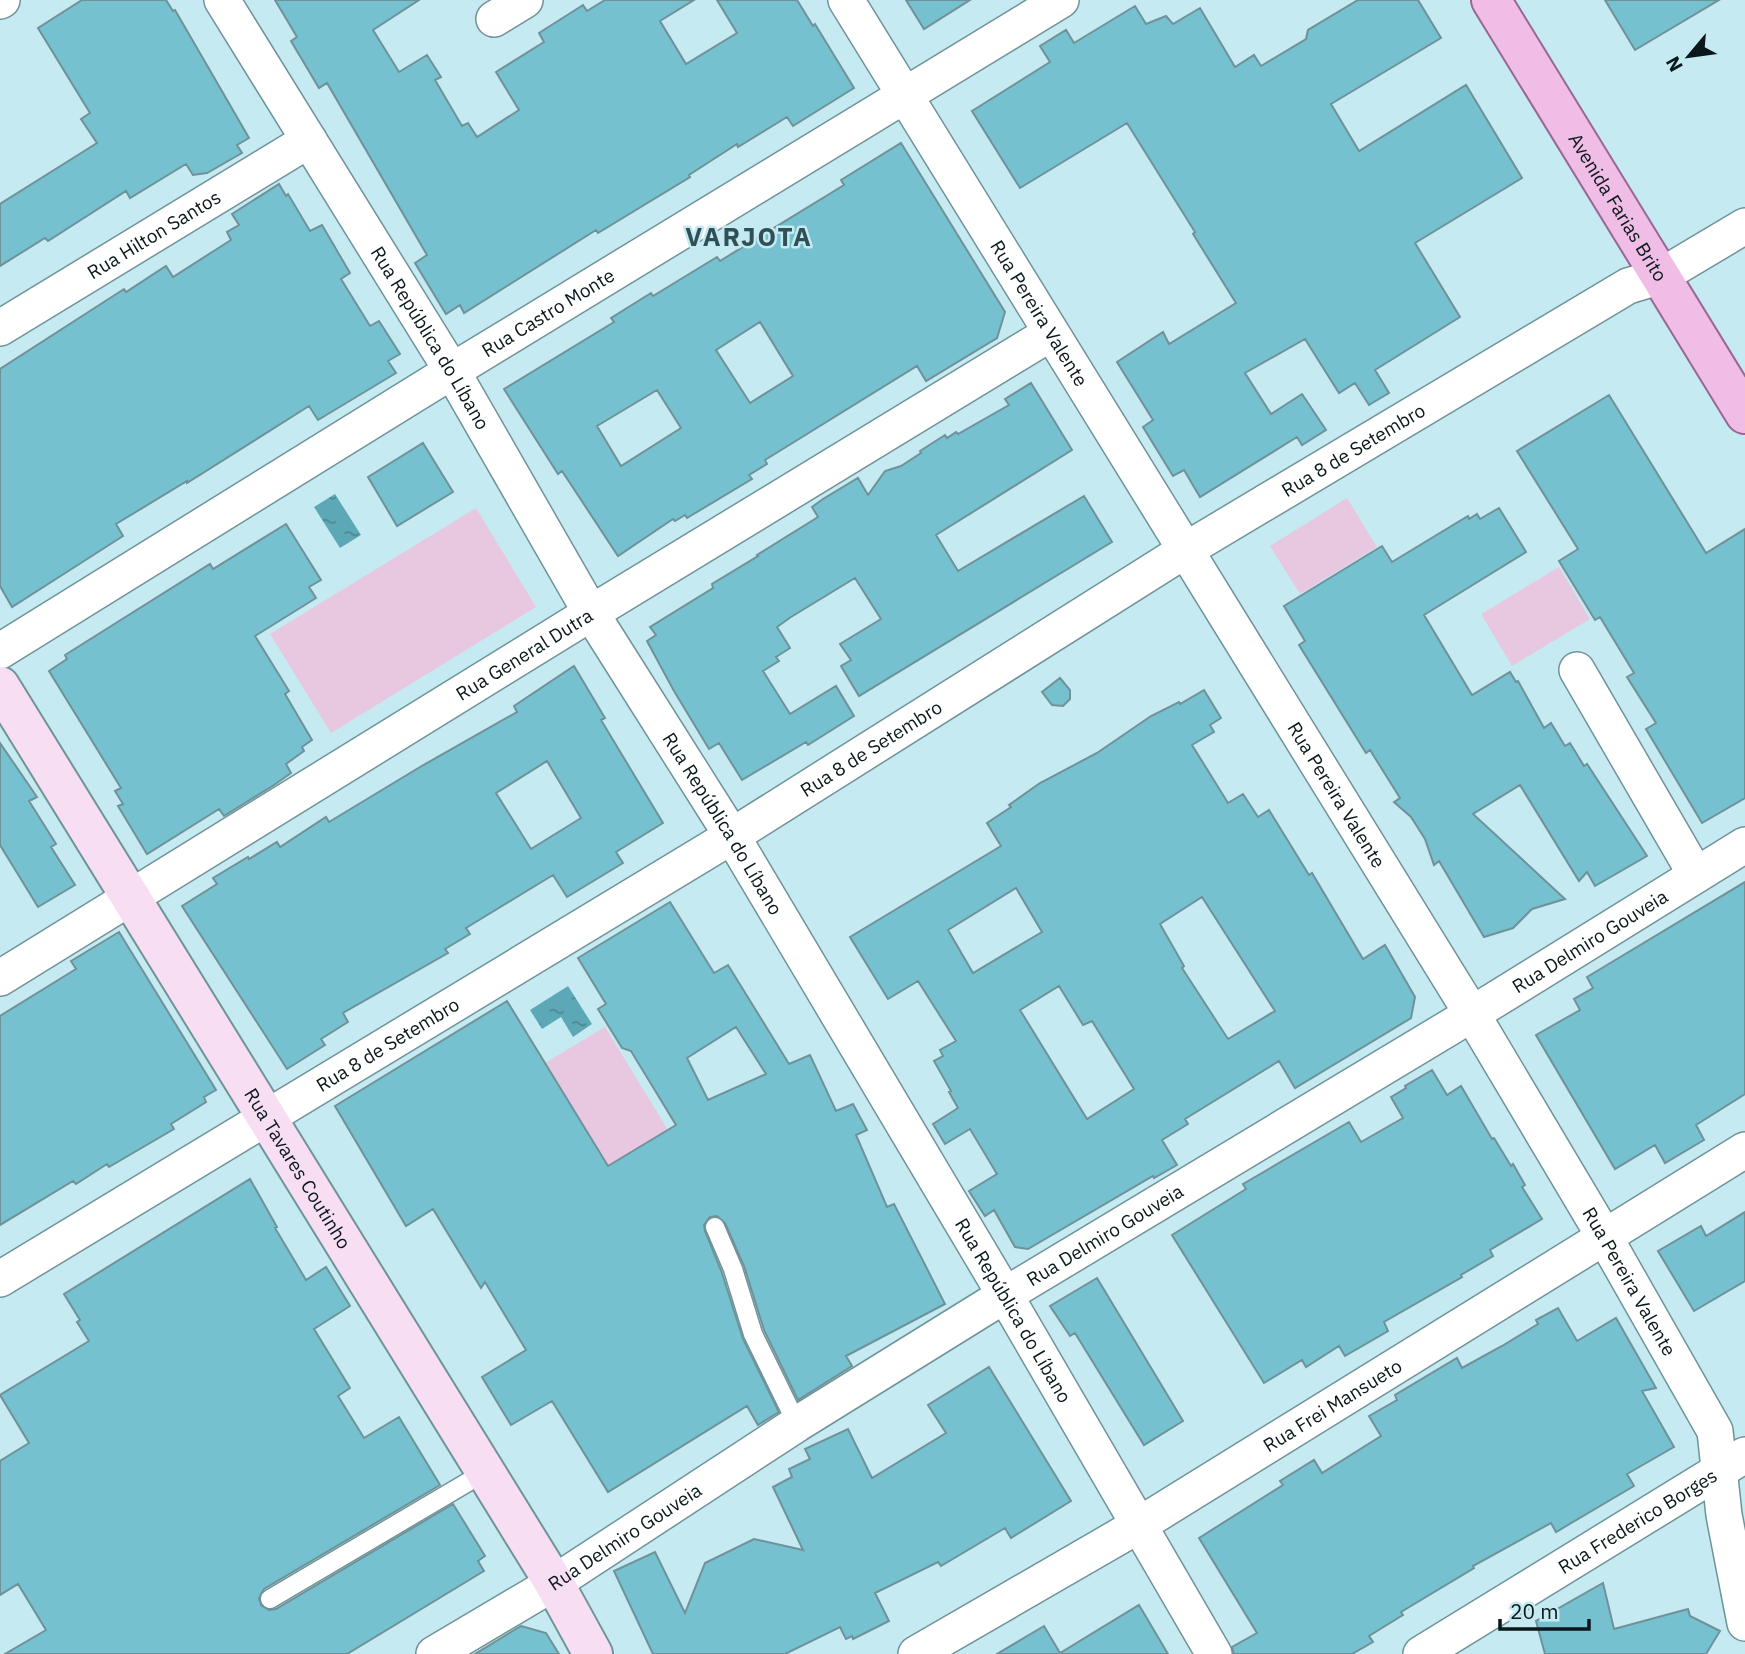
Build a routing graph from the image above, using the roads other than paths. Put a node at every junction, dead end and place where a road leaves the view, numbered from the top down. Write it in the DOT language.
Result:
graph roads {
  1 [pos="222,0"];
  2 [pos="525,0"];
  3 [pos="846,0"];
  4 [pos="1060,0"];
  5 [pos="1491,0"];
  6 [pos="494,19"];
  7 [pos="905,97"];
  8 [pos="309,140"];
  9 [pos="1745,226"];
  10 [pos="1661,276"];
  11 [pos="0,328"];
  12 [pos="1051,333"];
  13 [pos="452,371"];
  14 [pos="1745,414"];
  15 [pos="1184,551"];
  16 [pos="591,613"];
  17 [pos="0,650"];
  18 [pos="1577,670"];
  19 [pos="0,685"];
  20 [pos="732,836"];
  21 [pos="1745,845"];
  22 [pos="1696,875"];
  23 [pos="130,898"];
  24 [pos="0,978"];
  25 [pos="1472,1014"];
  26 [pos="267,1116"];
  27 [pos="1745,1150"];
  28 [pos="715,1227"];
  29 [pos="1604,1236"];
  30 [pos="0,1279"];
  31 [pos="1005,1295"];
  32 [pos="797,1424"];
  33 [pos="1732,1462"];
  34 [pos="485,1472"];
  35 [pos="1139,1525"];
  36 [pos="554,1583"];
  37 [pos="270,1599"];
  38 [pos="1745,1623"];
  39 [pos="434,1654"];
  40 [pos="593,1654"];
  41 [pos="916,1654"];
  42 [pos="1214,1654"];
  43 [pos="1420,1654"];
  1 -- 8 [label="street, Rua República do Líbano"];
  2 -- 6 [label="street"];
  3 -- 7 [label="street, Rua Pereira Valente"];
  4 -- 7 [label="street, Rua Castro Monte"];
  5 -- 10 [label="main road, Avenida Farias Brito"];
  7 -- 12 [label="street, Rua Pereira Valente"];
  7 -- 13 [label="street, Rua Castro Monte"];
  8 -- 11 [label="street, Rua Hilton Santos"];
  8 -- 13 [label="street, Rua República do Líbano"];
  9 -- 10 [label="street, Rua 8 de Setembro"];
  10 -- 14 [label="main road, Avenida Farias Brito"];
  10 -- 15 [label="street, Rua 8 de Setembro"];
  12 -- 15 [label="street, Rua Pereira Valente"];
  12 -- 16 [label="street, Rua General Dutra"];
  13 -- 16 [label="street, Rua República do Líbano"];
  13 -- 17 [label="street, Rua Castro Monte"];
  15 -- 20 [label="street, Rua 8 de Setembro"];
  15 -- 25 [label="street, Rua Pereira Valente"];
  16 -- 20 [label="street, Rua República do Líbano"];
  16 -- 23 [label="street, Rua General Dutra"];
  18 -- 22 [label="street"];
  19 -- 23 [label="street, Rua Tavares Coutinho"];
  20 -- 26 [label="street, Rua 8 de Setembro"];
  20 -- 31 [label="street, Rua República do Líbano"];
  21 -- 22 [label="street, Rua Delmiro Gouveia"];
  22 -- 25 [label="street, Rua Delmiro Gouveia"];
  23 -- 24 [label="street, Rua General Dutra"];
  23 -- 26 [label="street, Rua Tavares Coutinho"];
  25 -- 29 [label="street, Rua Pereira Valente"];
  25 -- 31 [label="street, Rua Delmiro Gouveia"];
  26 -- 30 [label="street, Rua 8 de Setembro"];
  26 -- 34 [label="street, Rua Tavares Coutinho"];
  27 -- 29 [label="street, Rua Frei Mansueto"];
  28 -- 32 [label="lane"];
  29 -- 33 [label="street, Rua Pereira Valente"];
  29 -- 35 [label="street, Rua Frei Mansueto"];
  31 -- 32 [label="street, Rua Delmiro Gouveia"];
  31 -- 35 [label="street, Rua República do Líbano"];
  32 -- 36 [label="street, Rua Delmiro Gouveia"];
  33 -- 38 [label="street, Rua Pereira Valente"];
  33 -- 43 [label="street, Rua Frederico Borges"];
  34 -- 36 [label="street, Rua Tavares Coutinho"];
  34 -- 37 [label="lane"];
  35 -- 41 [label="street, Rua Frei Mansueto"];
  35 -- 42 [label="street, Rua República do Líbano"];
  36 -- 39 [label="street, Rua Delmiro Gouveia"];
  36 -- 40 [label="street, Rua Tavares Coutinho"];
}
